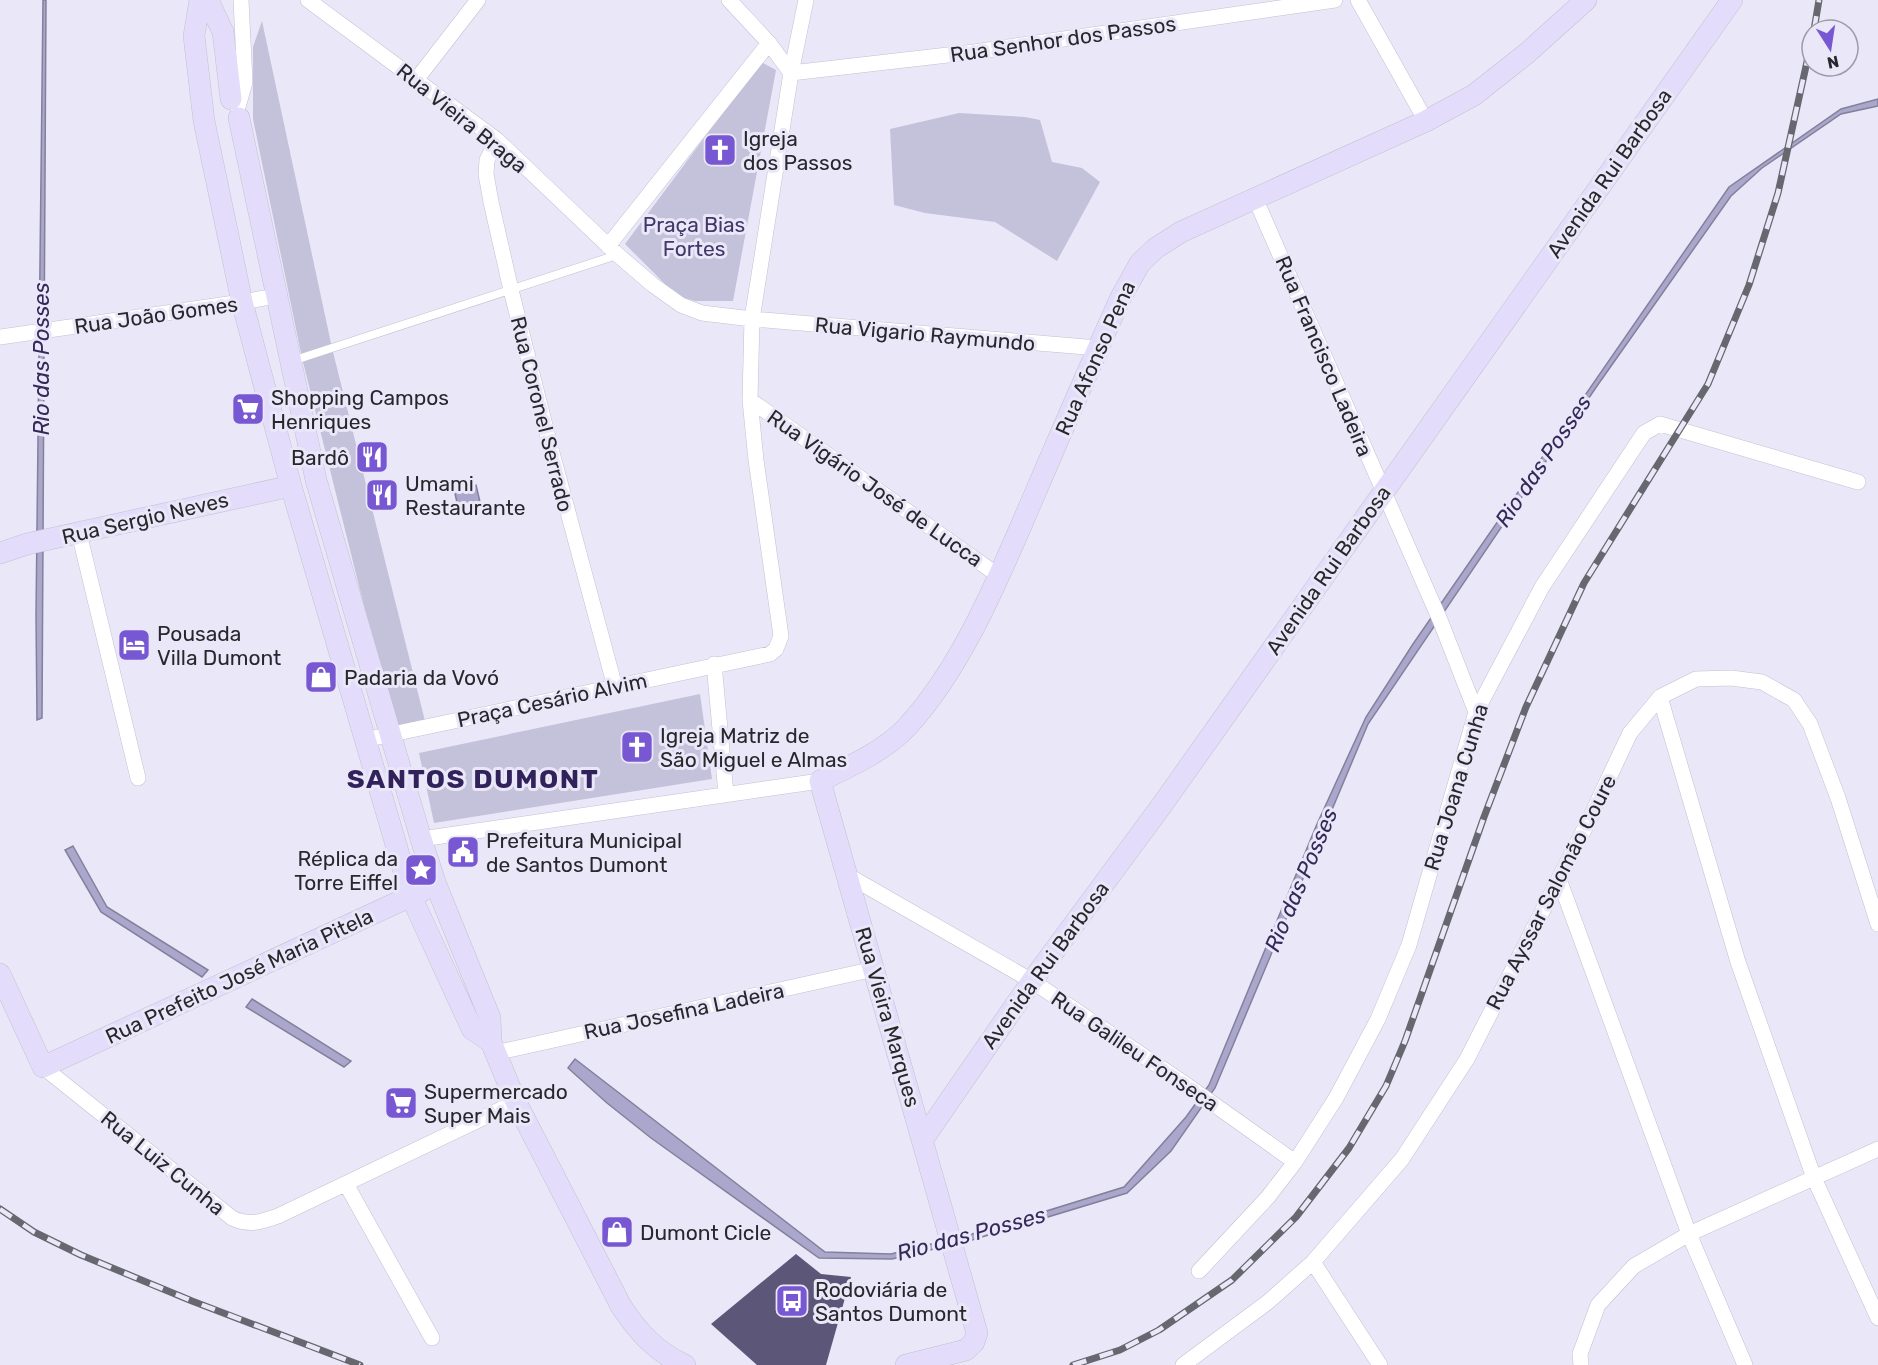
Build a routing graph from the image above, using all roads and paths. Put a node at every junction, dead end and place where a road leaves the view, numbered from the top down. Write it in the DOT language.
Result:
graph roads {
  1 [pos="200,0"];
  2 [pos="208,0"];
  3 [pos="241,0"];
  4 [pos="308,0"];
  5 [pos="478,0"];
  6 [pos="729,0"];
  7 [pos="806,0"];
  8 [pos="1335,0"];
  9 [pos="1358,0"];
  10 [pos="1586,0"];
  11 [pos="1732,0"];
  12 [pos="769,43"];
  13 [pos="791,73"];
  14 [pos="416,80"];
  15 [pos="236,108"];
  16 [pos="204,116"];
  17 [pos="1426,121"];
  18 [pos="497,140"];
  19 [pos="1255,198"];
  20 [pos="613,251"];
  21 [pos="511,290"];
  22 [pos="276,296"];
  23 [pos="242,302"];
  24 [pos="752,319"];
  25 [pos="0,337"];
  26 [pos="1098,348"];
  27 [pos="291,362"];
  28 [pos="750,400"];
  29 [pos="1858,482"];
  30 [pos="291,486"];
  31 [pos="1383,492"];
  32 [pos="79,533"];
  33 [pos="0,553"];
  34 [pos="999,576"];
  35 [pos="345,578"];
  36 [pos="714,664"];
  37 [pos="615,687"];
  38 [pos="1660,697"];
  39 [pos="1476,712"];
  40 [pos="391,734"];
  41 [pos="364,740"];
  42 [pos="138,778"];
  43 [pos="820,781"];
  44 [pos="726,794"];
  45 [pos="421,839"];
  46 [pos="847,875"];
  47 [pos="1559,879"];
  48 [pos="436,885"];
  49 [pos="411,896"];
  50 [pos="1878,924"];
  51 [pos="874,969"];
  52 [pos="0,974"];
  53 [pos="1032,981"];
  54 [pos="493,1047"];
  55 [pos="43,1067"];
  56 [pos="516,1102"];
  57 [pos="923,1139"];
  58 [pos="1878,1149"];
  59 [pos="1295,1162"];
  60 [pos="1814,1178"];
  61 [pos="346,1184"];
  62 [pos="1689,1234"];
  63 [pos="1313,1262"];
  64 [pos="1199,1271"];
  65 [pos="1878,1318"];
  66 [pos="432,1338"];
  67 [pos="685,1365"];
  68 [pos="906,1365"];
  69 [pos="1183,1365"];
  70 [pos="1380,1365"];
  71 [pos="1581,1365"];
  72 [pos="1744,1365"];
  1 -- 16 [label="main road"];
  2 -- 15 [label="main road"];
  3 -- 15 [label="street"];
  4 -- 14 [label="street, Rua Vieira Braga"];
  5 -- 14 [label="street"];
  6 -- 12 [label="street"];
  7 -- 13 [label="street"];
  8 -- 13 [label="street, Rua Senhor dos Passos"];
  9 -- 17 [label="street"];
  10 -- 17 [label="main road, Rua Afonso Pena"];
  11 -- 31 [label="main road, Avenida Rui Barbosa"];
  12 -- 13 [label="street"];
  12 -- 20 [label="street"];
  13 -- 24 [label="street"];
  14 -- 18 [label="street, Rua Vieira Braga"];
  15 -- 16 [label="main road"];
  15 -- 16 [label="main road"];
  15 -- 22 [label="main road"];
  16 -- 23 [label="main road"];
  17 -- 19 [label="main road, Rua Afonso Pena"];
  18 -- 20 [label="street, Rua Vieira Braga"];
  18 -- 21 [label="street, Rua Coronel Serrado"];
  19 -- 26 [label="main road, Rua Afonso Pena"];
  19 -- 31 [label="street, Rua Francisco Ladeira"];
  20 -- 21 [label="lane"];
  20 -- 24 [label="street"];
  21 -- 27 [label="lane"];
  21 -- 37 [label="street, Rua Coronel Serrado"];
  22 -- 23 [label="street, Rua João Gomes"];
  22 -- 27 [label="main road"];
  23 -- 25 [label="street, Rua João Gomes"];
  23 -- 30 [label="main road"];
  24 -- 26 [label="street, Rua Vigario Raymundo"];
  24 -- 28 [label="street"];
  26 -- 34 [label="main road, Rua Afonso Pena"];
  27 -- 35 [label="main road"];
  28 -- 34 [label="street, Rua Vigário José de Lucca"];
  28 -- 36 [label="street, Praça Cesário Alvim"];
  29 -- 39 [label="street, Rua Joana Cunha"];
  30 -- 32 [label="main road, Rua Sergio Neves"];
  30 -- 35 [label="main road"];
  30 -- 41 [label="main road"];
  31 -- 39 [label="street, Rua Francisco Ladeira"];
  31 -- 53 [label="main road, Avenida Rui Barbosa"];
  32 -- 33 [label="main road, Rua Sergio Neves"];
  32 -- 42 [label="street"];
  34 -- 43 [label="main road, Rua Afonso Pena"];
  35 -- 40 [label="main road"];
  36 -- 37 [label="street, Praça Cesário Alvim"];
  36 -- 44 [label="street"];
  37 -- 40 [label="street, Praça Cesário Alvim"];
  38 -- 47 [label="street, Rua Ayssar Salomão Coure"];
  38 -- 50 [label="street, Rua Ayssar Salomão Coure"];
  38 -- 60 [label="street"];
  39 -- 59 [label="street, Rua Joana Cunha"];
  40 -- 41 [label="street, Praça Cesário Alvim"];
  40 -- 45 [label="main road"];
  41 -- 45 [label="main road"];
  41 -- 49 [label="main road"];
  43 -- 44 [label="street"];
  43 -- 46 [label="main road, Rua Vieira Marques"];
  44 -- 45 [label="street"];
  45 -- 48 [label="main road"];
  46 -- 51 [label="main road, Rua Vieira Marques"];
  46 -- 53 [label="street, Rua Galileu Fonseca"];
  47 -- 62 [label="street"];
  47 -- 63 [label="street, Rua Ayssar Salomão Coure"];
  48 -- 49 [label="main road, Rua Prefeito José Maria Pitela"];
  48 -- 54 [label="main road"];
  49 -- 54 [label="main road"];
  49 -- 55 [label="main road, Rua Prefeito José Maria Pitela"];
  51 -- 54 [label="street, Rua Josefina Ladeira"];
  51 -- 57 [label="main road, Rua Vieira Marques"];
  52 -- 55 [label="main road, Rua Luiz Cunha"];
  53 -- 57 [label="main road, Avenida Rui Barbosa"];
  53 -- 59 [label="street, Rua Galileu Fonseca"];
  54 -- 56 [label="main road"];
  55 -- 61 [label="street, Rua Luiz Cunha"];
  56 -- 61 [label="street, Rua Luiz Cunha"];
  56 -- 67 [label="main road"];
  57 -- 68 [label="main road, Rua Vieira Marques"];
  58 -- 60 [label="street"];
  59 -- 64 [label="street, Rua Joana Cunha"];
  60 -- 62 [label="street"];
  60 -- 65 [label="street"];
  61 -- 66 [label="street"];
  62 -- 71 [label="street"];
  62 -- 72 [label="street"];
  63 -- 69 [label="street, Rua Ayssar Salomão Coure"];
  63 -- 70 [label="street"];
}
